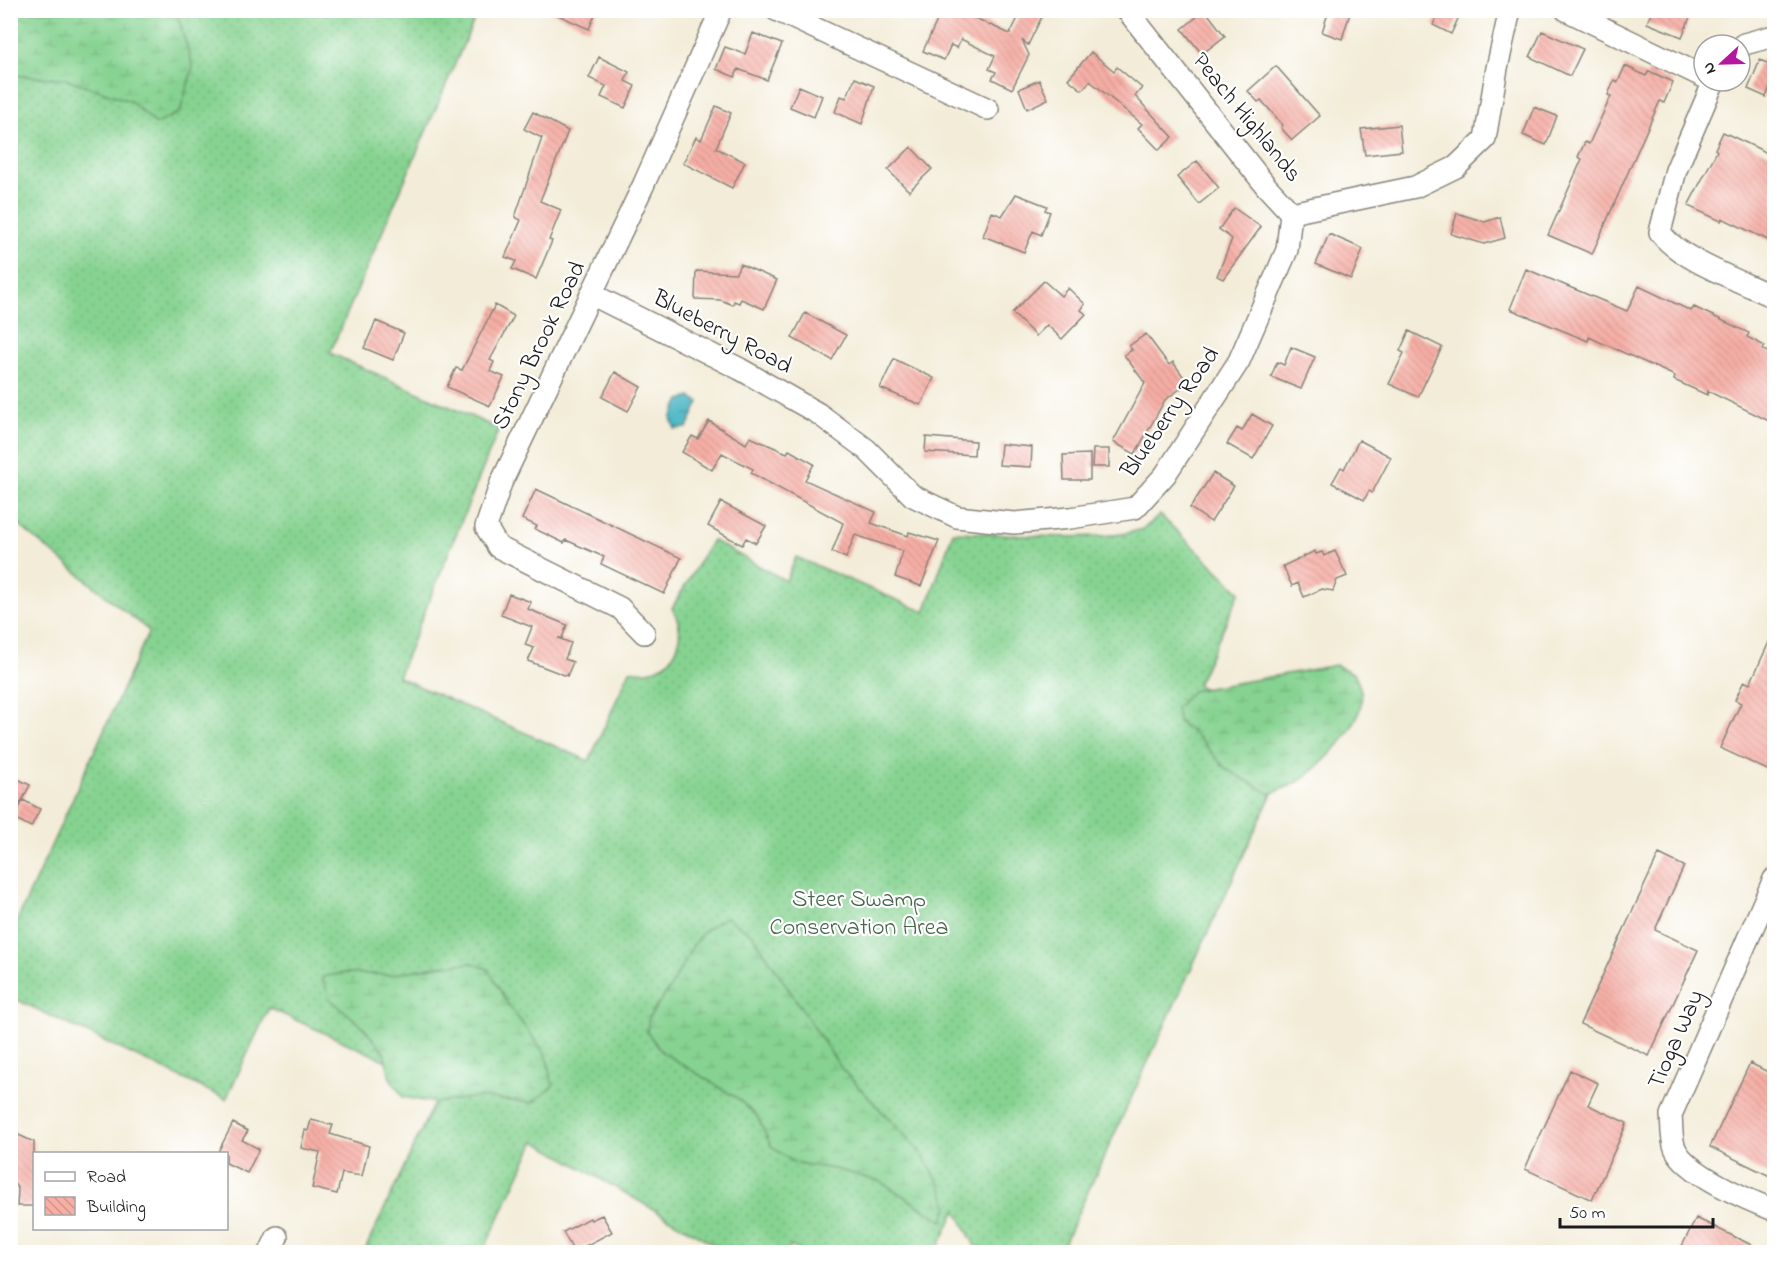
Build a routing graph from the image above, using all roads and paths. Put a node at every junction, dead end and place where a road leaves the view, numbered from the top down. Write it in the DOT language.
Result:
graph roads {
  1 [pos="721,10"];
  2 [pos="776,10"];
  3 [pos="1127,10"];
  4 [pos="1510,10"];
  5 [pos="1566,10"];
  6 [pos="1774,36"];
  7 [pos="1752,42"];
  8 [pos="1692,71"];
  9 [pos="1709,93"];
  10 [pos="987,109"];
  11 [pos="1291,213"];
  12 [pos="593,295"];
  13 [pos="1774,297"];
  14 [pos="644,633"];
  15 [pos="1774,879"];
  16 [pos="1774,1210"];
  1 -- 12 [label="street, Stony Brook Road"];
  2 -- 10 [label="street"];
  3 -- 11 [label="street, Peach Highlands"];
  4 -- 11 [label="street, Peach Highlands"];
  5 -- 8 [label="street"];
  6 -- 7 [label="street"];
  9 -- 13 [label="street"];
  11 -- 12 [label="street, Blueberry Road"];
  12 -- 14 [label="street, Stony Brook Road"];
  15 -- 16 [label="street, Tioga Way"];
}
